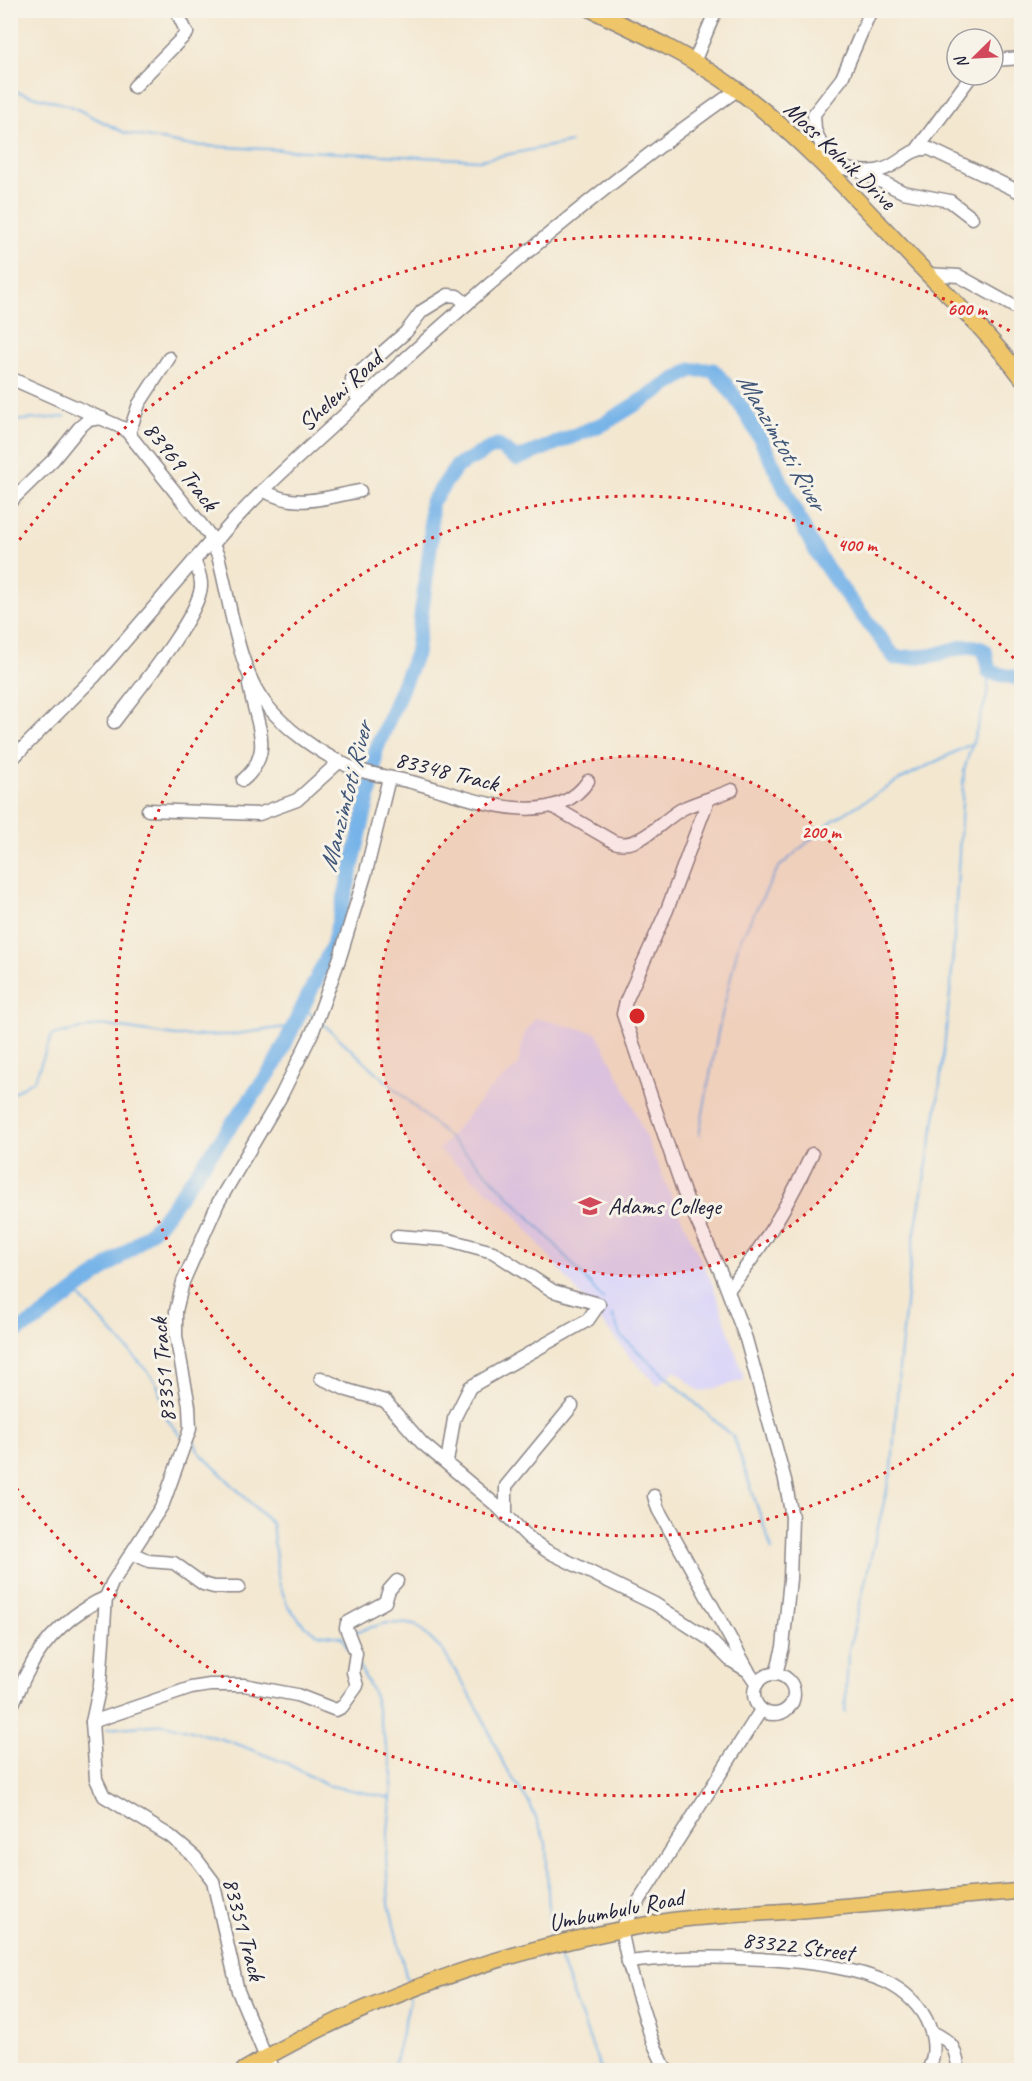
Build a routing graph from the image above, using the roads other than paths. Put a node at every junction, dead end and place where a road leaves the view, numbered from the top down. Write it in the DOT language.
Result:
graph roads {
  1 [pos="176,10"];
  2 [pos="592,10"];
  3 [pos="716,10"];
  4 [pos="869,12"];
  5 [pos="1022,58"];
  6 [pos="1005,59"];
  7 [pos="694,62"];
  8 [pos="134,87"];
  9 [pos="963,87"];
  10 [pos="736,90"];
  11 [pos="918,148"];
  12 [pos="815,160"];
  13 [pos="830,165"];
  14 [pos="857,170"];
  15 [pos="1022,193"];
  16 [pos="972,218"];
  17 [pos="927,273"];
  18 [pos="467,304"];
  19 [pos="1022,311"];
  20 [pos="169,358"];
  21 [pos="10,378"];
  22 [pos="1022,378"];
  23 [pos="359,401"];
  24 [pos="102,418"];
  25 [pos="129,433"];
  26 [pos="263,490"];
  27 [pos="360,491"];
  28 [pos="10,502"];
  29 [pos="213,542"];
  30 [pos="194,560"];
  31 [pos="249,674"];
  32 [pos="114,722"];
  33 [pos="10,761"];
  34 [pos="340,761"];
  35 [pos="384,777"];
  36 [pos="243,780"];
  37 [pos="588,781"];
  38 [pos="732,790"];
  39 [pos="708,800"];
  40 [pos="552,806"];
  41 [pos="148,810"];
  42 [pos="812,1154"];
  43 [pos="397,1236"];
  44 [pos="728,1290"];
  45 [pos="321,1378"];
  46 [pos="572,1406"];
  47 [pos="447,1462"];
  48 [pos="506,1486"];
  49 [pos="484,1496"];
  50 [pos="654,1496"];
  51 [pos="506,1516"];
  52 [pos="132,1553"];
  53 [pos="397,1581"];
  54 [pos="238,1587"];
  55 [pos="109,1596"];
  56 [pos="748,1671"];
  57 [pos="777,1674"];
  58 [pos="757,1684"];
  59 [pos="10,1709"];
  60 [pos="761,1710"];
  61 [pos="92,1722"];
  62 [pos="1022,1891"];
  63 [pos="621,1929"];
  64 [pos="628,1962"];
  65 [pos="932,2032"];
  66 [pos="270,2064"];
  67 [pos="244,2070"];
  68 [pos="666,2070"];
  69 [pos="928,2070"];
  70 [pos="959,2070"];
  1 -- 8 [label="street"];
  2 -- 7 [label="main road, Moss Kolnik Drive"];
  3 -- 7 [label="street"];
  4 -- 13 [label="street"];
  5 -- 6 [label="street"];
  7 -- 10 [label="main road, Moss Kolnik Drive"];
  9 -- 11 [label="street"];
  10 -- 12 [label="main road, Moss Kolnik Drive"];
  10 -- 18 [label="street, Sheleni Road"];
  11 -- 14 [label="street"];
  11 -- 15 [label="street"];
  12 -- 13 [label="street"];
  12 -- 17 [label="main road, Moss Kolnik Drive"];
  13 -- 14 [label="street"];
  14 -- 16 [label="street"];
  17 -- 19 [label="street"];
  17 -- 22 [label="main road, Moss Kolnik Drive"];
  18 -- 23 [label="street, Sheleni Road"];
  18 -- 23 [label="street"];
  20 -- 25 [label="street"];
  21 -- 24 [label="street, 83969 Track"];
  23 -- 26 [label="street, Sheleni Road"];
  24 -- 25 [label="street, 83969 Track"];
  24 -- 28 [label="street"];
  25 -- 29 [label="street, 83969 Track"];
  26 -- 27 [label="street"];
  26 -- 29 [label="street, Sheleni Road"];
  29 -- 30 [label="street, Sheleni Road"];
  29 -- 31 [label="street, 83348 Track"];
  30 -- 32 [label="street"];
  30 -- 33 [label="street, Sheleni Road"];
  31 -- 34 [label="street, 83348 Track"];
  31 -- 36 [label="street"];
  34 -- 35 [label="street, 83348 Track"];
  34 -- 41 [label="street"];
  35 -- 40 [label="street, 83348 Track"];
  35 -- 52 [label="street, 83351 Track"];
  37 -- 40 [label="street, 83348 Track"];
  38 -- 39 [label="street"];
  39 -- 40 [label="street"];
  39 -- 44 [label="street"];
  42 -- 44 [label="street"];
  43 -- 47 [label="street"];
  44 -- 57 [label="street"];
  45 -- 47 [label="street"];
  46 -- 48 [label="street"];
  47 -- 49 [label="street"];
  48 -- 49 [label="street"];
  48 -- 51 [label="street"];
  49 -- 51 [label="street"];
  50 -- 56 [label="street"];
  51 -- 56 [label="street"];
  52 -- 54 [label="street"];
  52 -- 55 [label="street, 83351 Track"];
  53 -- 61 [label="street"];
  55 -- 59 [label="street"];
  55 -- 61 [label="street, 83351 Track"];
  56 -- 58 [label="street"];
  57 -- 58 [label="street"];
  57 -- 60 [label="street"];
  58 -- 60 [label="street"];
  60 -- 63 [label="street"];
  61 -- 66 [label="street, 83351 Track"];
  62 -- 63 [label="main road, Umbumbulu Road"];
  63 -- 64 [label="street"];
  63 -- 66 [label="main road, Umbumbulu Road"];
  64 -- 65 [label="street, 83322 Street"];
  64 -- 68 [label="street"];
  65 -- 69 [label="street"];
  65 -- 70 [label="street"];
  66 -- 67 [label="main road, Umbumbulu Road"];
}
